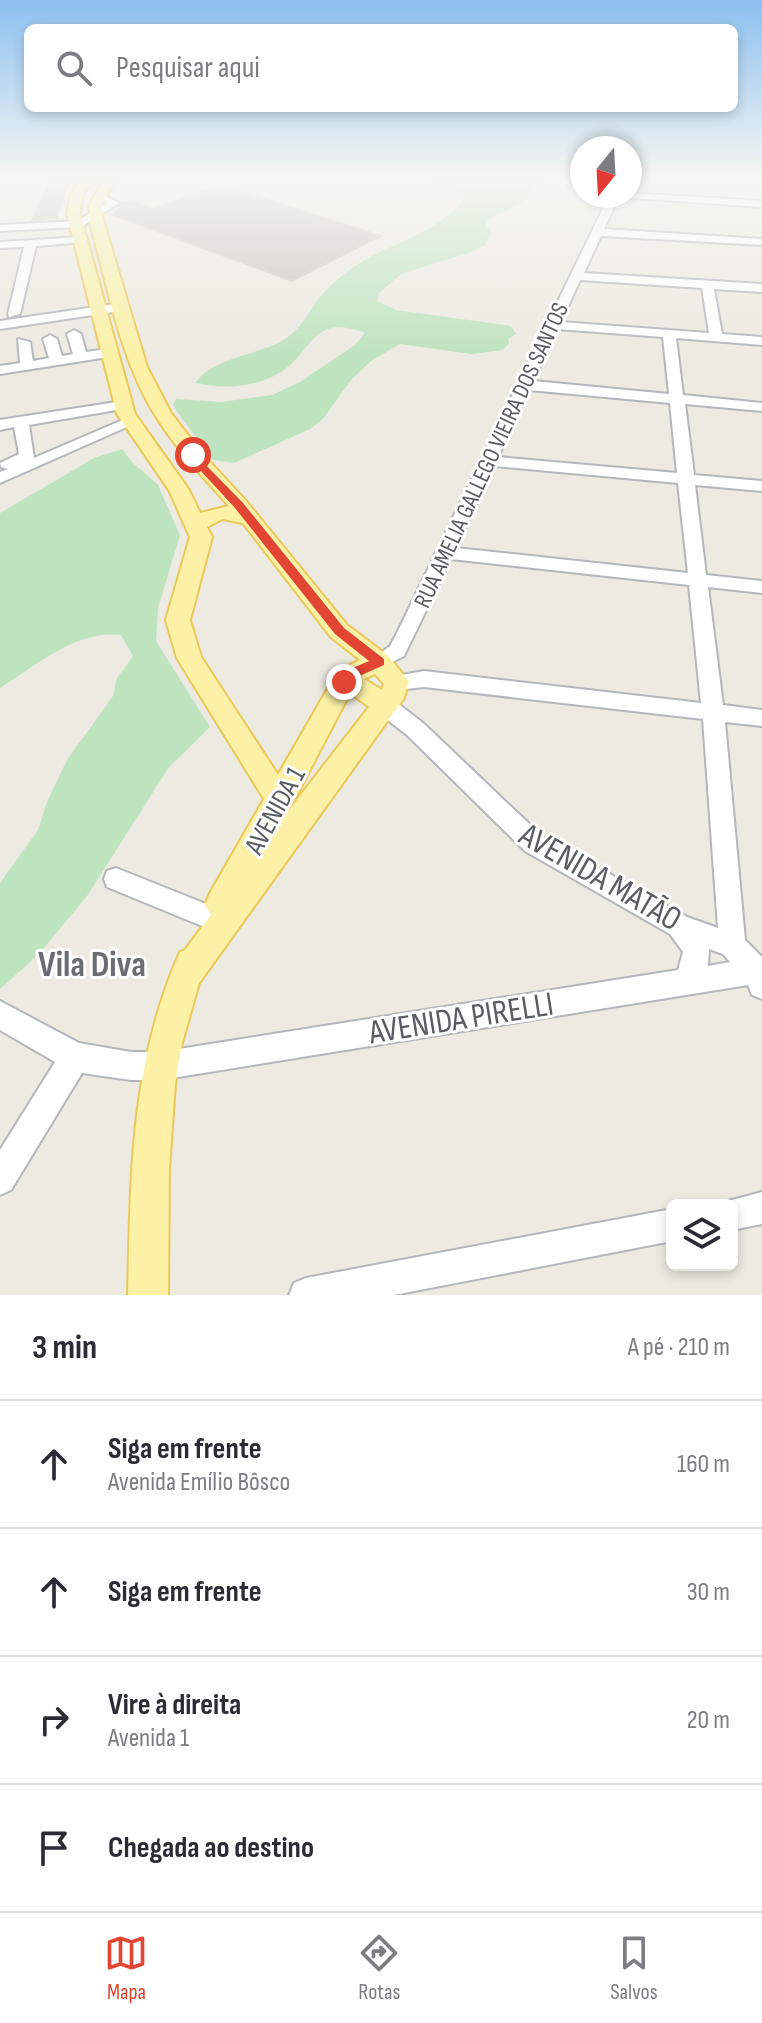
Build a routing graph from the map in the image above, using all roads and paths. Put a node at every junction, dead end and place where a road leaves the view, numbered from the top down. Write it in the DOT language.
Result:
graph roads {
  1 [pos="55,237"];
  2 [pos="79,237"];
  3 [pos="102,237"];
  4 [pos="594,237"];
  5 [pos="686,237"];
  6 [pos="762,242"];
  7 [pos="31,243"];
  8 [pos="0,245"];
  9 [pos="576,276"];
  10 [pos="707,284"];
  11 [pos="762,288"];
  12 [pos="122,307"];
  13 [pos="98,311"];
  14 [pos="14,314"];
  15 [pos="0,325"];
  16 [pos="553,325"];
  17 [pos="74,334"];
  18 [pos="669,334"];
  19 [pos="716,337"];
  20 [pos="50,339"];
  21 [pos="762,341"];
  22 [pos="23,342"];
  23 [pos="108,353"];
  24 [pos="81,357"];
  25 [pos="57,361"];
  26 [pos="27,366"];
  27 [pos="0,370"];
  28 [pos="525,385"];
  29 [pos="147,387"];
  30 [pos="678,399"];
  31 [pos="122,402"];
  32 [pos="762,407"];
  33 [pos="77,413"];
  34 [pos="51,417"];
  35 [pos="21,422"];
  36 [pos="130,422"];
  37 [pos="0,425"];
  38 [pos="82,436"];
  39 [pos="53,445"];
  40 [pos="488,461"];
  41 [pos="0,466"];
  42 [pos="0,478"];
  43 [pos="686,479"];
  44 [pos="762,486"];
  45 [pos="250,519"];
  46 [pos="195,525"];
  47 [pos="446,553"];
  48 [pos="698,581"];
  49 [pos="762,587"];
  50 [pos="344,682"];
  51 [pos="387,683"];
  52 [pos="713,712"];
  53 [pos="762,718"];
  54 [pos="280,800"];
  55 [pos="116,879"];
  56 [pos="212,918"];
  57 [pos="679,926"];
  58 [pos="732,945"];
  59 [pos="186,975"];
  60 [pos="760,975"];
  61 [pos="688,979"];
  62 [pos="0,1015"];
  63 [pos="75,1057"];
  64 [pos="160,1066"];
  65 [pos="0,1179"];
  66 [pos="762,1208"];
  67 [pos="738,1213"];
  68 [pos="666,1226"];
  69 [pos="148,1295"];
  70 [pos="306,1295"];
  1 -- 7 [label="street"];
  2 -- 13 [label="main road"];
  3 -- 12 [label="main road"];
  4 -- 9 [label="street, RUA AMELIA GALLEGO VIEIRA DOS SANTOS"];
  5 -- 6 [label="street"];
  7 -- 8 [label="street"];
  7 -- 14 [label="street"];
  9 -- 10 [label="street"];
  9 -- 16 [label="street, RUA AMELIA GALLEGO VIEIRA DOS SANTOS"];
  10 -- 11 [label="street"];
  10 -- 19 [label="street"];
  12 -- 13 [label="street"];
  12 -- 29 [label="main road"];
  13 -- 15 [label="street"];
  13 -- 23 [label="main road"];
  16 -- 18 [label="street"];
  16 -- 28 [label="street, RUA AMELIA GALLEGO VIEIRA DOS SANTOS"];
  17 -- 24 [label="street"];
  18 -- 19 [label="street"];
  18 -- 30 [label="street"];
  19 -- 21 [label="street"];
  20 -- 25 [label="street"];
  22 -- 26 [label="street"];
  23 -- 24 [label="street"];
  23 -- 31 [label="main road"];
  24 -- 25 [label="street"];
  25 -- 26 [label="street"];
  26 -- 27 [label="street"];
  28 -- 30 [label="street"];
  28 -- 40 [label="street, RUA AMELIA GALLEGO VIEIRA DOS SANTOS"];
  29 -- 31 [label="main road"];
  29 -- 45 [label="main road"];
  30 -- 32 [label="street"];
  30 -- 43 [label="street"];
  31 -- 33 [label="street"];
  31 -- 36 [label="main road"];
  33 -- 34 [label="street"];
  33 -- 38 [label="street"];
  34 -- 35 [label="street"];
  34 -- 39 [label="street"];
  35 -- 37 [label="street"];
  35 -- 41 [label="street"];
  36 -- 42 [label="street"];
  36 -- 46 [label="main road"];
  40 -- 43 [label="street"];
  40 -- 47 [label="street, RUA AMELIA GALLEGO VIEIRA DOS SANTOS"];
  43 -- 44 [label="street"];
  43 -- 48 [label="street"];
  45 -- 46 [label="main road"];
  45 -- 51 [label="main road"];
  46 -- 54 [label="main road"];
  47 -- 48 [label="street"];
  47 -- 51 [label="street, RUA AMELIA GALLEGO VIEIRA DOS SANTOS"];
  48 -- 49 [label="street"];
  48 -- 52 [label="street"];
  50 -- 51 [label="main road"];
  50 -- 51 [label="main road"];
  50 -- 54 [label="main road, AVENIDA 1"];
  51 -- 52 [label="street"];
  51 -- 57 [label="street, AVENIDA MATÃO"];
  51 -- 59 [label="main road"];
  52 -- 53 [label="street"];
  52 -- 58 [label="street"];
  54 -- 56 [label="main road, AVENIDA 1"];
  55 -- 56 [label="street"];
  56 -- 59 [label="main road, AVENIDA 1"];
  57 -- 58 [label="street, AVENIDA MATÃO"];
  57 -- 61 [label="street"];
  58 -- 60 [label="street, AVENIDA MATÃO"];
  59 -- 64 [label="main road"];
  60 -- 61 [label="street, AVENIDA PIRELLI"];
  61 -- 64 [label="street, AVENIDA PIRELLI"];
  62 -- 63 [label="street"];
  63 -- 64 [label="street, AVENIDA PIRELLI"];
  63 -- 65 [label="street"];
  64 -- 69 [label="main road"];
  66 -- 67 [label="street"];
  68 -- 70 [label="street"];
}
